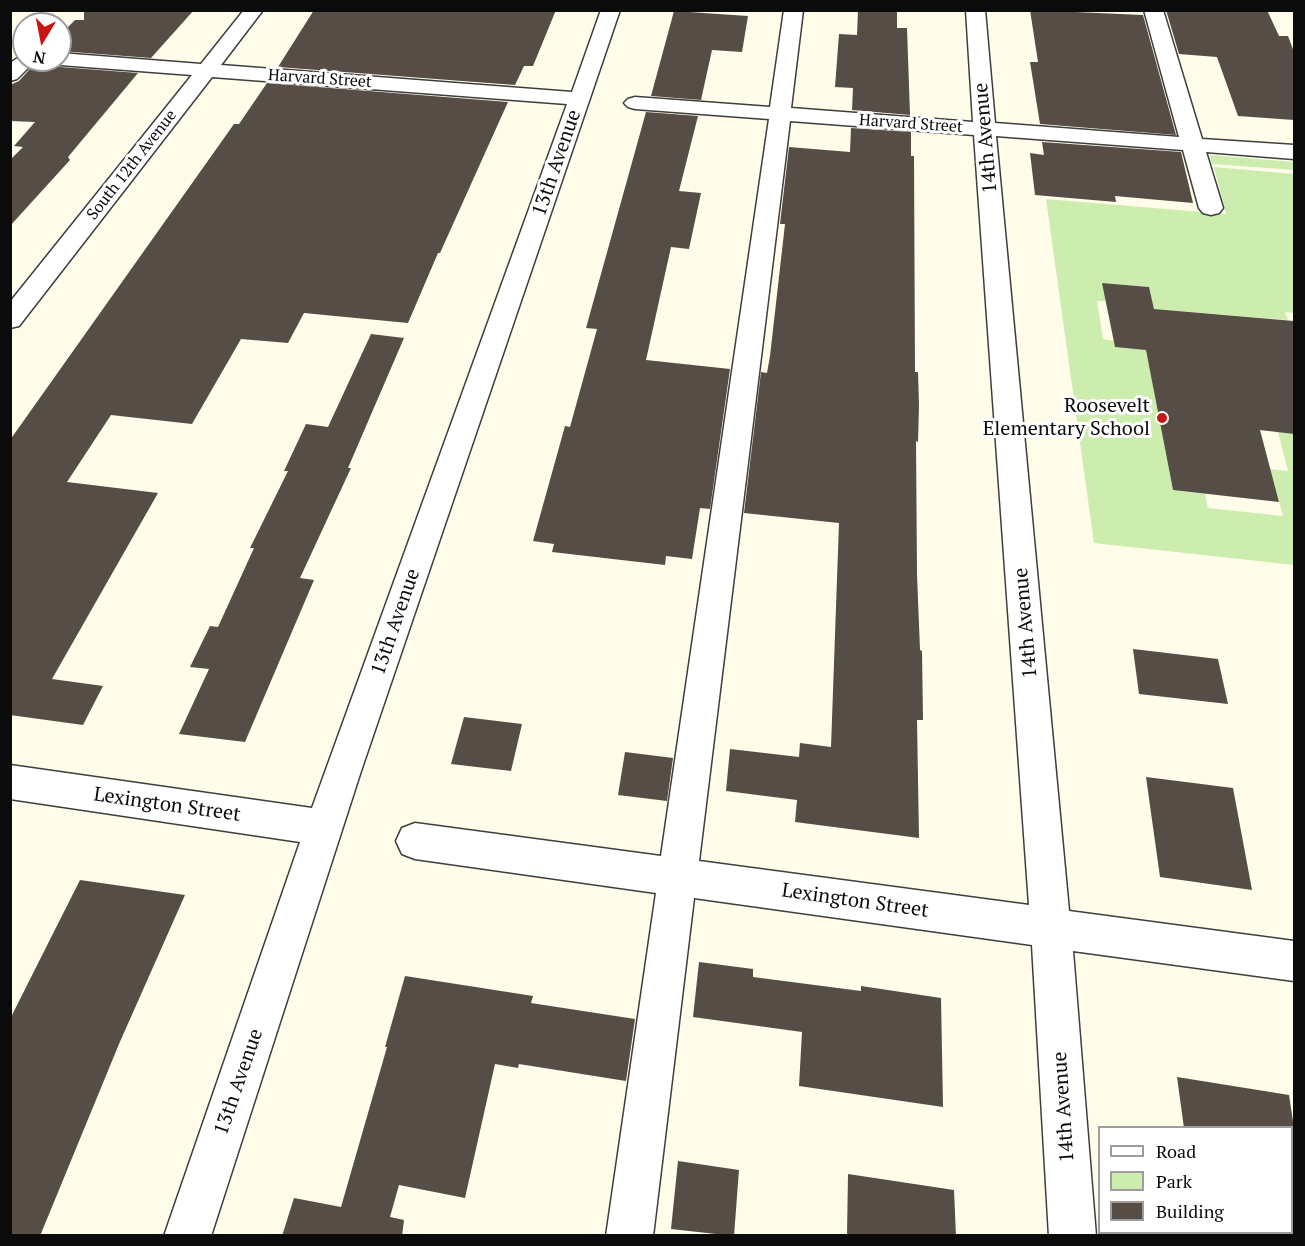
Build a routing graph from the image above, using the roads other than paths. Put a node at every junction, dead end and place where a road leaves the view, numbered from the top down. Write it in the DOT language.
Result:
graph roads {
  1 [pos="254,10"];
  2 [pos="611,10"];
  3 [pos="794,10"];
  4 [pos="975,10"];
  5 [pos="1153,10"];
  6 [pos="72,60"];
  7 [pos="207,70"];
  8 [pos="579,99"];
  9 [pos="635,103"];
  10 [pos="780,114"];
  11 [pos="985,129"];
  12 [pos="1192,145"];
  13 [pos="1294,152"];
  14 [pos="1211,208"];
  15 [pos="10,320"];
  16 [pos="10,782"];
  17 [pos="324,828"];
  18 [pos="415,840"];
  19 [pos="677,878"];
  20 [pos="1051,927"];
  21 [pos="1294,961"];
  22 [pos="187,1236"];
  23 [pos="629,1236"];
  24 [pos="1073,1236"];
  1 -- 7 [label="street, South 12th Avenue"];
  2 -- 8 [label="street, 13th Avenue"];
  3 -- 10 [label="street"];
  4 -- 11 [label="street, 14th Avenue"];
  5 -- 12 [label="street"];
  6 -- 7 [label="street, Harvard Street"];
  7 -- 8 [label="street, Harvard Street"];
  7 -- 15 [label="street, South 12th Avenue"];
  8 -- 17 [label="street, 13th Avenue"];
  9 -- 10 [label="street, Harvard Street"];
  10 -- 11 [label="street, Harvard Street"];
  10 -- 19 [label="street"];
  11 -- 12 [label="street, Harvard Street"];
  11 -- 20 [label="street, 14th Avenue"];
  12 -- 13 [label="street, Harvard Street"];
  12 -- 14 [label="street"];
  16 -- 17 [label="street, Lexington Street"];
  17 -- 22 [label="street, 13th Avenue"];
  18 -- 19 [label="street, Lexington Street"];
  19 -- 20 [label="street, Lexington Street"];
  19 -- 23 [label="street"];
  20 -- 21 [label="street, Lexington Street"];
  20 -- 24 [label="street, 14th Avenue"];
}
